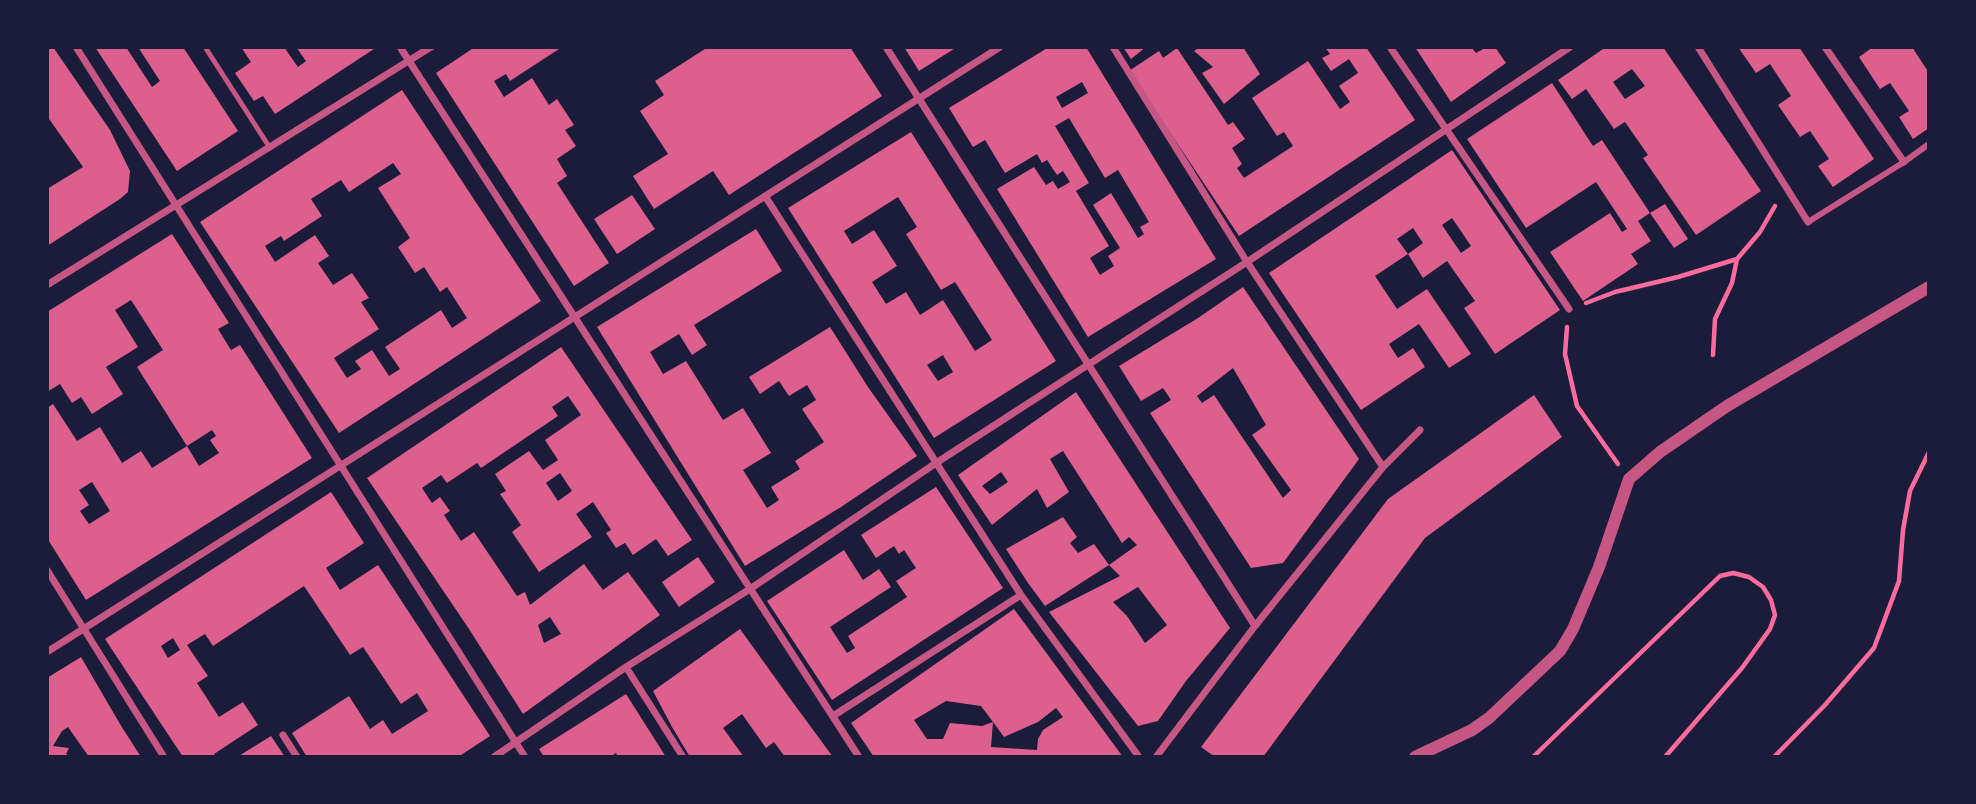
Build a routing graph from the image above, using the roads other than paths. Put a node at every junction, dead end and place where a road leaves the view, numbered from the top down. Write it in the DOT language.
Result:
graph roads {
  1 [pos="76,47"];
  2 [pos="205,47"];
  3 [pos="400,47"];
  4 [pos="431,47"];
  5 [pos="886,47"];
  6 [pos="1000,47"];
  7 [pos="1113,47"];
  8 [pos="1390,47"];
  9 [pos="1570,47"];
  10 [pos="1698,47"];
  11 [pos="1825,47"];
  12 [pos="409,61"];
  13 [pos="919,99"];
  14 [pos="1447,131"];
  15 [pos="1929,144"];
  16 [pos="270,148"];
  17 [pos="1904,162"];
  18 [pos="765,196"];
  19 [pos="176,205"];
  20 [pos="1808,222"];
  21 [pos="1247,262"];
  22 [pos="47,285"];
  23 [pos="1929,286"];
  24 [pos="1569,309"];
  25 [pos="575,317"];
  26 [pos="1088,364"];
  27 [pos="1420,430"];
  28 [pos="936,463"];
  29 [pos="341,466"];
  30 [pos="1383,467"];
  31 [pos="47,569"];
  32 [pos="750,589"];
  33 [pos="1021,595"];
  34 [pos="1255,626"];
  35 [pos="84,629"];
  36 [pos="47,652"];
  37 [pos="626,667"];
  38 [pos="833,716"];
  39 [pos="283,735"];
  40 [pos="516,743"];
  41 [pos="164,757"];
  42 [pos="297,757"];
  43 [pos="494,757"];
  44 [pos="525,757"];
  45 [pos="682,757"];
  46 [pos="859,757"];
  47 [pos="1139,757"];
  48 [pos="1156,757"];
  49 [pos="1415,757"];
  1 -- 19 [label="street"];
  2 -- 16 [label="lane"];
  3 -- 12 [label="street"];
  4 -- 12 [label="street"];
  5 -- 13 [label="street"];
  6 -- 13 [label="street"];
  7 -- 21 [label="street"];
  8 -- 14 [label="street"];
  9 -- 14 [label="street"];
  10 -- 20 [label="street"];
  11 -- 17 [label="street"];
  12 -- 16 [label="street"];
  12 -- 25 [label="street"];
  13 -- 18 [label="street"];
  13 -- 26 [label="street"];
  14 -- 21 [label="street"];
  14 -- 24 [label="street"];
  15 -- 17 [label="street"];
  16 -- 19 [label="street"];
  17 -- 20 [label="street"];
  18 -- 25 [label="street"];
  18 -- 28 [label="street"];
  19 -- 22 [label="street"];
  19 -- 29 [label="street"];
  21 -- 26 [label="street"];
  21 -- 30 [label="street"];
  23 -- 49 [label="street"];
  25 -- 29 [label="street"];
  25 -- 32 [label="street"];
  26 -- 28 [label="street"];
  26 -- 34 [label="street"];
  27 -- 30 [label="street"];
  28 -- 32 [label="street"];
  28 -- 33 [label="street"];
  29 -- 35 [label="street"];
  29 -- 40 [label="street"];
  30 -- 34 [label="street"];
  31 -- 35 [label="street"];
  32 -- 37 [label="street"];
  32 -- 38 [label="street"];
  33 -- 38 [label="street"];
  33 -- 47 [label="street"];
  34 -- 48 [label="street"];
  35 -- 36 [label="street"];
  35 -- 41 [label="street"];
  37 -- 40 [label="street"];
  37 -- 45 [label="street"];
  38 -- 46 [label="street"];
  39 -- 42 [label="street"];
  40 -- 43 [label="street"];
  40 -- 44 [label="street"];
}
